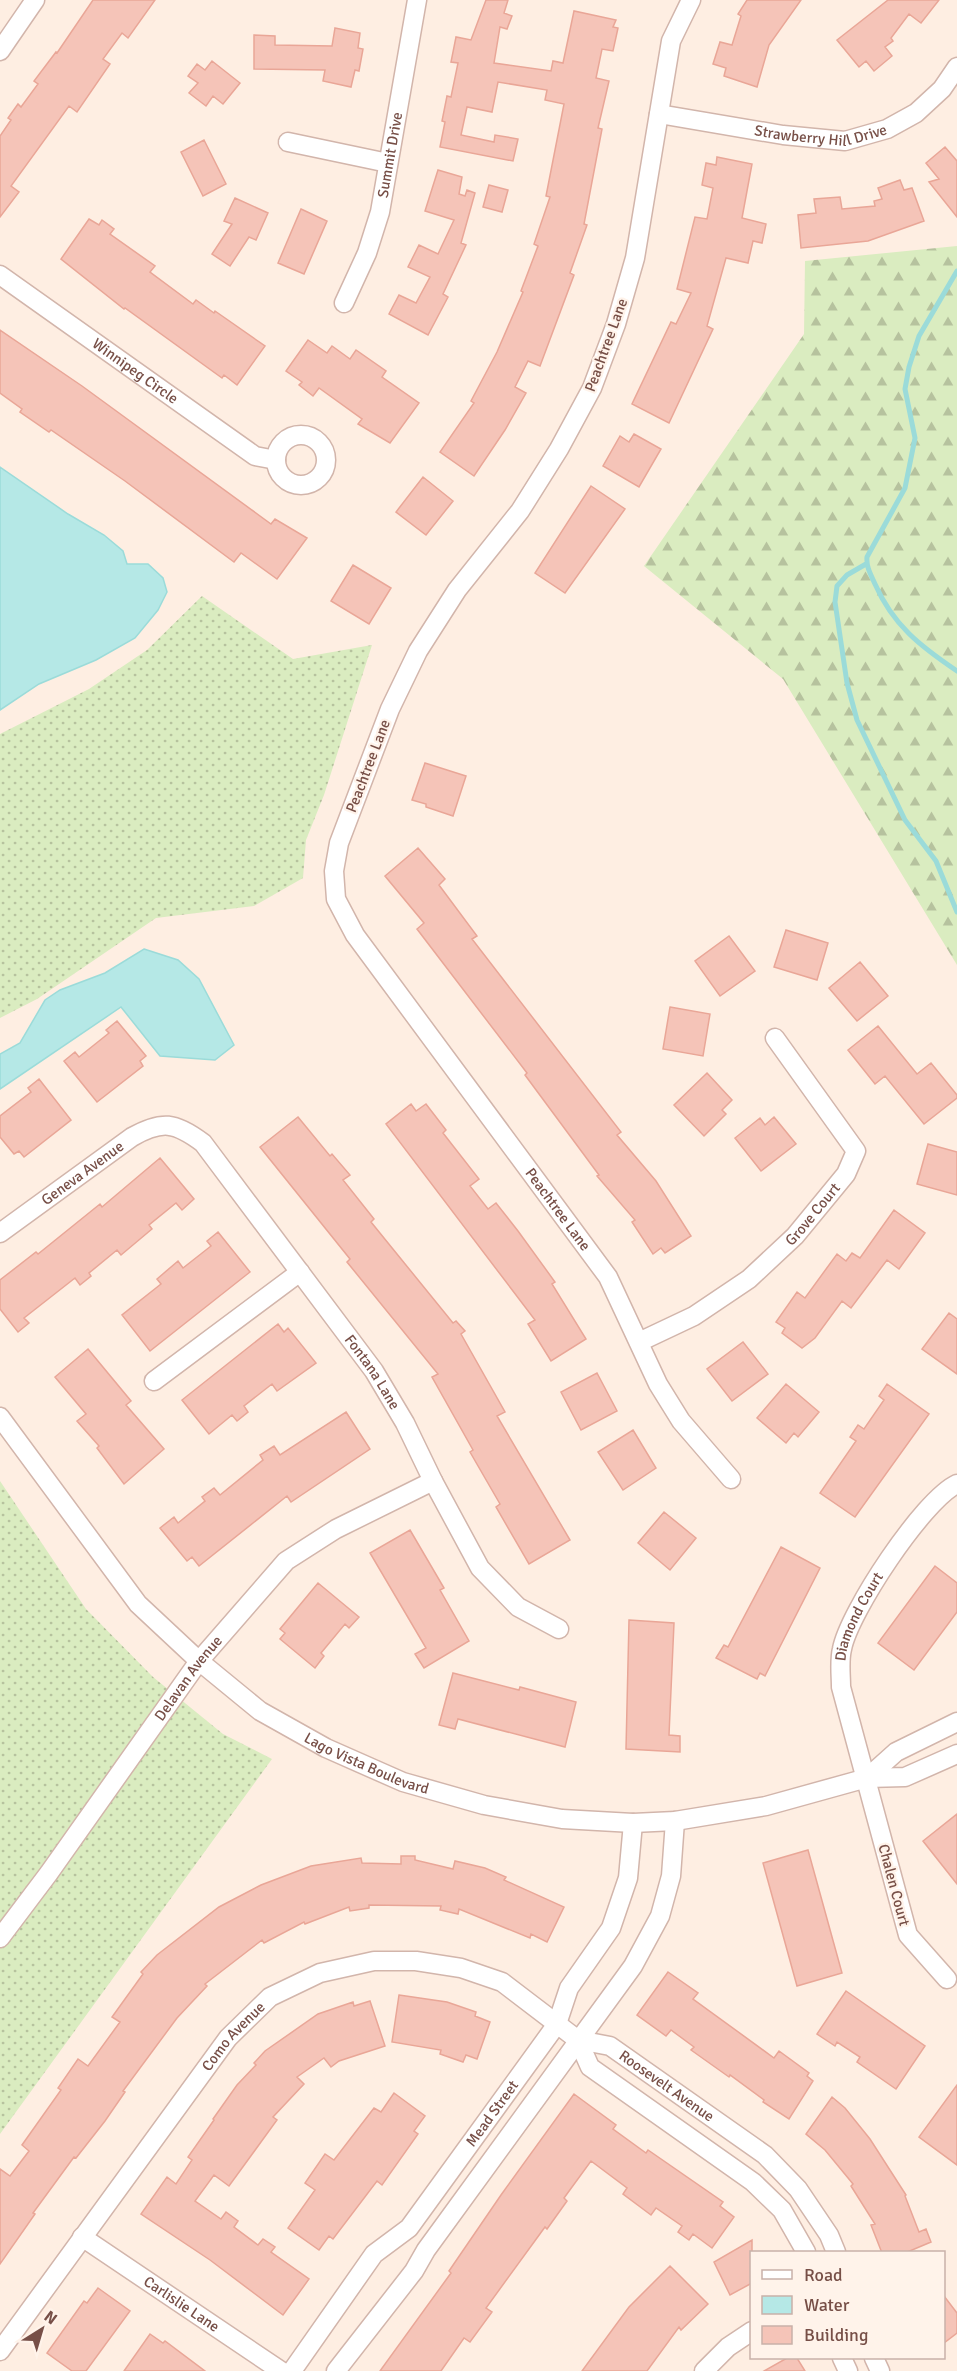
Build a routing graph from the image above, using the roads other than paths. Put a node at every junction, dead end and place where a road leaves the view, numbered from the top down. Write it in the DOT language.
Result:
graph roads {
  1 [pos="35,0"];
  2 [pos="417,0"];
  3 [pos="691,0"];
  4 [pos="0,51"];
  5 [pos="957,67"];
  6 [pos="659,114"];
  7 [pos="288,142"];
  8 [pos="388,163"];
  9 [pos="0,275"];
  10 [pos="344,303"];
  11 [pos="276,460"];
  12 [pos="775,1038"];
  13 [pos="169,1125"];
  14 [pos="0,1233"];
  15 [pos="300,1272"];
  16 [pos="639,1342"];
  17 [pos="154,1382"];
  18 [pos="0,1417"];
  19 [pos="730,1479"];
  20 [pos="433,1481"];
  21 [pos="957,1484"];
  22 [pos="559,1629"];
  23 [pos="199,1661"];
  24 [pos="957,1722"];
  25 [pos="957,1754"];
  26 [pos="867,1778"];
  27 [pos="675,1821"];
  28 [pos="633,1823"];
  29 [pos="0,1938"];
  30 [pos="947,1979"];
  31 [pos="556,2024"];
  32 [pos="578,2040"];
  33 [pos="82,2237"];
  34 [pos="805,2251"];
  35 [pos="835,2251"];
  36 [pos="750,2332"];
  37 [pos="0,2351"];
  38 [pos="281,2371"];
  39 [pos="292,2371"];
  40 [pos="336,2371"];
  41 [pos="704,2371"];
  1 -- 4 [label="street"];
  2 -- 8 [label="street, Summit Drive"];
  3 -- 6 [label="street, Peachtree Lane"];
  5 -- 6 [label="street, Strawberry Hill Drive"];
  6 -- 16 [label="street, Peachtree Lane"];
  7 -- 8 [label="street"];
  8 -- 10 [label="street, Summit Drive"];
  9 -- 11 [label="street, Winnipeg Circle"];
  12 -- 16 [label="street, Grove Court"];
  13 -- 14 [label="street, Geneva Avenue"];
  13 -- 15 [label="street, Fontana Lane"];
  15 -- 17 [label="street"];
  15 -- 20 [label="street, Fontana Lane"];
  16 -- 19 [label="street, Peachtree Lane"];
  18 -- 23 [label="street, Lago Vista Boulevard"];
  20 -- 22 [label="street, Fontana Lane"];
  20 -- 23 [label="street, Delavan Avenue"];
  21 -- 26 [label="street, Diamond Court"];
  23 -- 28 [label="street, Lago Vista Boulevard"];
  23 -- 29 [label="street, Delavan Avenue"];
  24 -- 26 [label="street, Lago Vista Boulevard"];
  25 -- 26 [label="street, Lago Vista Boulevard"];
  26 -- 27 [label="street, Lago Vista Boulevard"];
  26 -- 30 [label="street, Chalen Court"];
  27 -- 28 [label="street, Lago Vista Boulevard"];
  27 -- 32 [label="street, Mead Street"];
  28 -- 31 [label="street, Mead Street"];
  31 -- 32 [label="street, Como Avenue"];
  31 -- 33 [label="street, Como Avenue"];
  31 -- 39 [label="street, Mead Street"];
  32 -- 34 [label="street, Roosevelt Avenue"];
  32 -- 35 [label="street, Roosevelt Avenue"];
  32 -- 40 [label="street, Mead Street"];
  33 -- 37 [label="street, Como Avenue"];
  33 -- 38 [label="street, Carlislie Lane"];
  36 -- 41 [label="street"];
}
